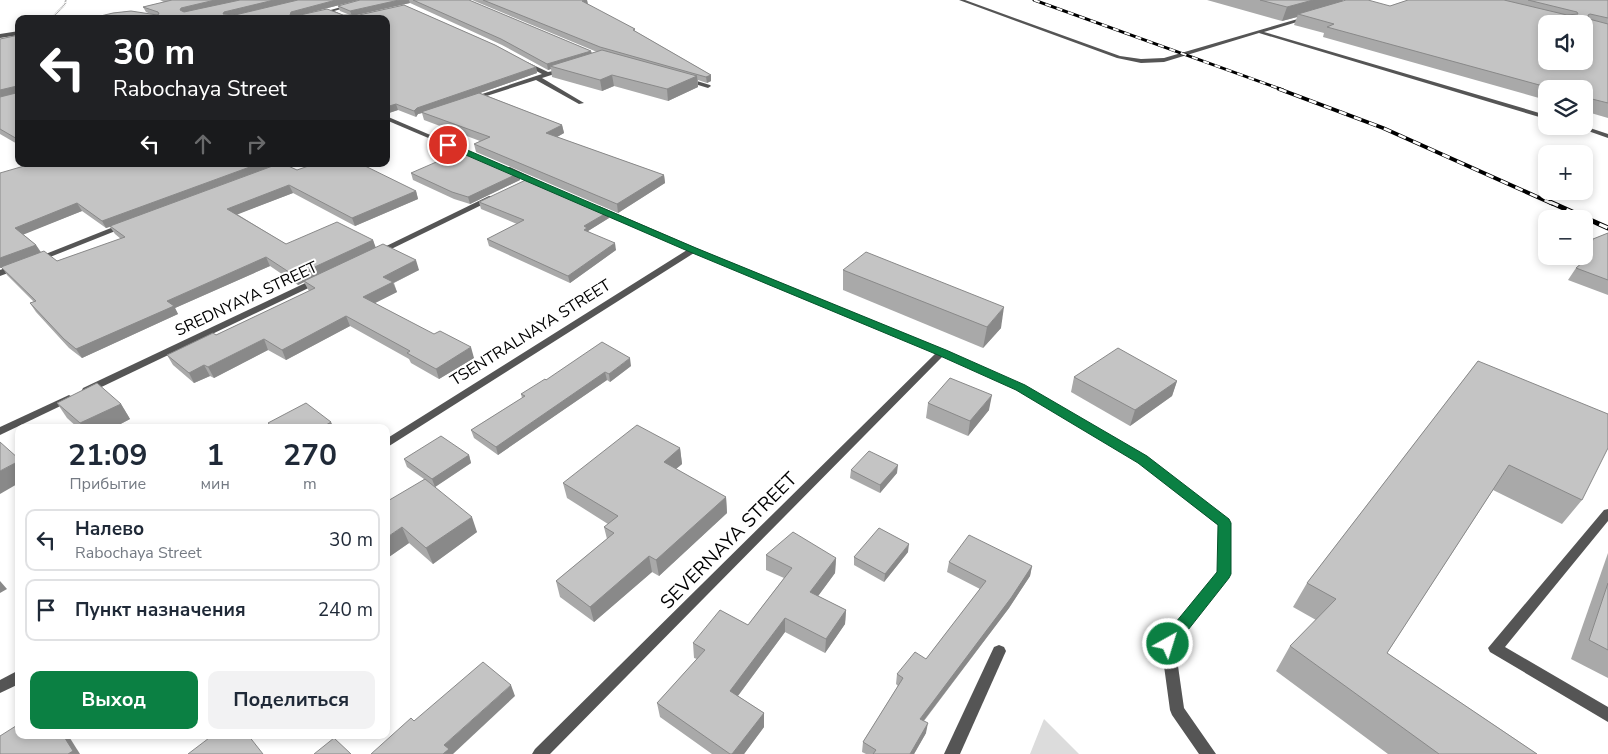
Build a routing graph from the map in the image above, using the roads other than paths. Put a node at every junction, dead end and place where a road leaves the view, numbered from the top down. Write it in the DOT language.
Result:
graph roads {
  1 [pos="372,0"];
  2 [pos="962,0"];
  3 [pos="329,11"];
  4 [pos="320,13"];
  5 [pos="340,15"];
  6 [pos="1314,16"];
  7 [pos="1260,32"];
  8 [pos="15,34"];
  9 [pos="0,36"];
  10 [pos="521,61"];
  11 [pos="575,66"];
  12 [pos="547,74"];
  13 [pos="536,77"];
  14 [pos="679,78"];
  15 [pos="708,86"];
  16 [pos="465,102"];
  17 [pos="581,102"];
  18 [pos="1538,115"];
  19 [pos="390,120"];
  20 [pos="398,124"];
  21 [pos="390,127"];
  22 [pos="1593,131"];
  23 [pos="1608,136"];
  24 [pos="487,161"];
  25 [pos="496,165"];
  26 [pos="549,187"];
  27 [pos="504,192"];
  28 [pos="585,203"];
  29 [pos="136,222"];
  30 [pos="693,250"];
  31 [pos="369,256"];
  32 [pos="0,272"];
  33 [pos="324,277"];
  34 [pos="942,352"];
  35 [pos="0,431"];
  36 [pos="390,441"];
  37 [pos="1608,513"];
  38 [pos="999,651"];
  39 [pos="15,678"];
  40 [pos="0,687"];
  41 [pos="1608,716"];
  42 [pos="540,754"];
  43 [pos="952,754"];
  44 [pos="1208,754"];
  1 -- 3 [label="street"];
  2 -- 7 [label="street"];
  3 -- 4 [label="street"];
  3 -- 5 [label="street"];
  6 -- 7 [label="street"];
  7 -- 18 [label="street"];
  8 -- 9 [label="street"];
  10 -- 12 [label="street"];
  11 -- 12 [label="street"];
  12 -- 13 [label="street"];
  13 -- 16 [label="street"];
  13 -- 17 [label="street"];
  14 -- 15 [label="street"];
  19 -- 20 [label="street"];
  20 -- 21 [label="street"];
  20 -- 24 [label="street"];
  22 -- 23 [label="street"];
  25 -- 26 [label="street"];
  27 -- 31 [label="street"];
  28 -- 30 [label="street"];
  29 -- 32 [label="street"];
  30 -- 34 [label="street"];
  30 -- 36 [label="street, TSENTRALNAYA STREET"];
  33 -- 35 [label="street, SREDNYAYA STREET"];
  34 -- 42 [label="street, SEVERNAYA STREET"];
  34 -- 44 [label="street"];
  37 -- 41 [label="street"];
  38 -- 43 [label="street"];
  39 -- 40 [label="street"];
}
